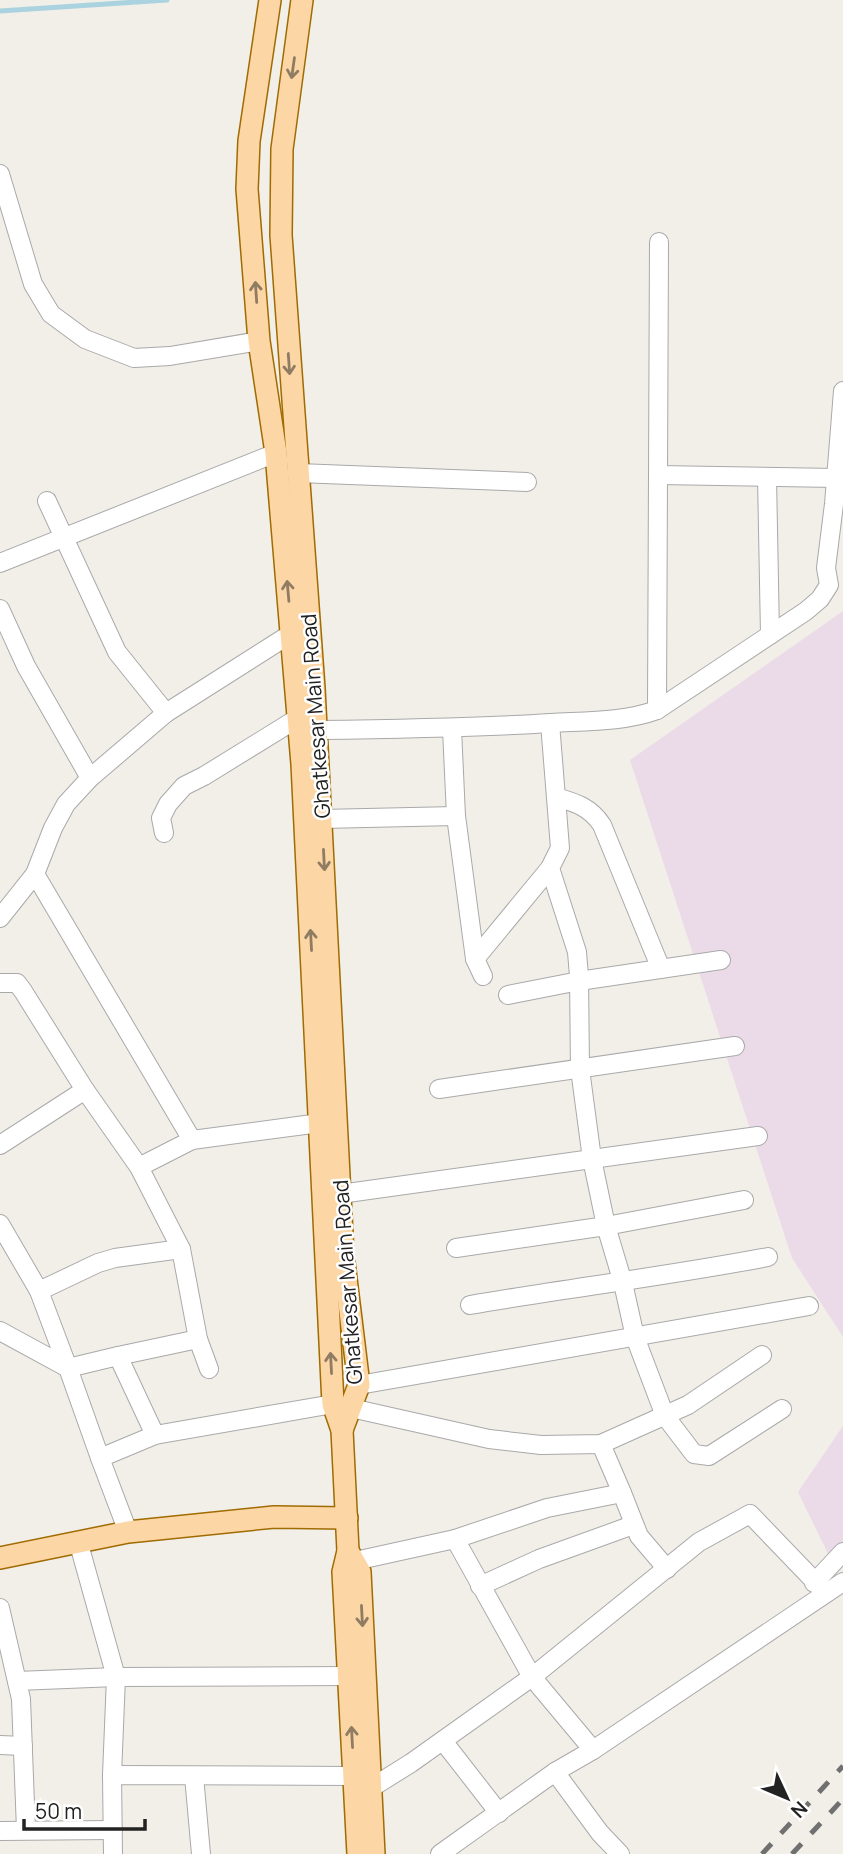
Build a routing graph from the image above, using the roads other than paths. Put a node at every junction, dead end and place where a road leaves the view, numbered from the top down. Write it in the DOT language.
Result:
graph roads {
  1 [pos="270,0"];
  2 [pos="302,0"];
  3 [pos="0,174"];
  4 [pos="659,242"];
  5 [pos="259,341"];
  6 [pos="843,391"];
  7 [pos="286,452"];
  8 [pos="298,473"];
  9 [pos="658,475"];
  10 [pos="767,477"];
  11 [pos="836,478"];
  12 [pos="527,482"];
  13 [pos="47,501"];
  14 [pos="65,537"];
  15 [pos="0,563"];
  16 [pos="0,609"];
  17 [pos="292,632"];
  18 [pos="770,635"];
  19 [pos="657,710"];
  20 [pos="166,713"];
  21 [pos="299,718"];
  22 [pos="550,723"];
  23 [pos="452,729"];
  24 [pos="316,730"];
  25 [pos="90,778"];
  26 [pos="556,797"];
  27 [pos="457,816"];
  28 [pos="321,819"];
  29 [pos="164,833"];
  30 [pos="550,868"];
  31 [pos="35,874"];
  32 [pos="0,918"];
  33 [pos="475,959"];
  34 [pos="721,960"];
  35 [pos="661,969"];
  36 [pos="483,976"];
  37 [pos="579,981"];
  38 [pos="0,983"];
  39 [pos="508,995"];
  40 [pos="736,1046"];
  41 [pos="580,1069"];
  42 [pos="439,1089"];
  43 [pos="85,1090"];
  44 [pos="328,1123"];
  45 [pos="758,1136"];
  46 [pos="192,1140"];
  47 [pos="0,1144"];
  48 [pos="592,1159"];
  49 [pos="139,1167"];
  50 [pos="340,1194"];
  51 [pos="744,1200"];
  52 [pos="0,1224"];
  53 [pos="606,1226"];
  54 [pos="456,1248"];
  55 [pos="181,1249"];
  56 [pos="768,1257"];
  57 [pos="624,1283"];
  58 [pos="39,1290"];
  59 [pos="470,1305"];
  60 [pos="809,1306"];
  61 [pos="1,1333"];
  62 [pos="635,1337"];
  63 [pos="198,1339"];
  64 [pos="762,1355"];
  65 [pos="118,1356"];
  66 [pos="68,1368"];
  67 [pos="209,1369"];
  68 [pos="359,1385"];
  69 [pos="342,1406"];
  70 [pos="782,1409"];
  71 [pos="665,1416"];
  72 [pos="155,1435"];
  73 [pos="601,1444"];
  74 [pos="100,1458"];
  75 [pos="622,1493"];
  76 [pos="347,1518"];
  77 [pos="633,1525"];
  78 [pos="128,1532"];
  79 [pos="455,1539"];
  80 [pos="78,1541"];
  81 [pos="843,1552"];
  82 [pos="352,1556"];
  83 [pos="0,1558"];
  84 [pos="667,1569"];
  85 [pos="843,1582"];
  86 [pos="480,1586"];
  87 [pos="820,1588"];
  88 [pos="1,1615"];
  89 [pos="349,1676"];
  90 [pos="116,1677"];
  91 [pos="532,1677"];
  92 [pos="17,1681"];
  93 [pos="443,1741"];
  94 [pos="0,1745"];
  95 [pos="23,1746"];
  96 [pos="593,1750"];
  97 [pos="555,1772"];
  98 [pos="111,1775"];
  99 [pos="194,1776"];
  100 [pos="362,1782"];
  101 [pos="499,1813"];
  102 [pos="26,1830"];
  103 [pos="113,1830"];
  104 [pos="0,1831"];
  105 [pos="451,1851"];
  106 [pos="113,1854"];
  107 [pos="201,1854"];
  108 [pos="358,1854"];
  109 [pos="374,1854"];
  110 [pos="620,1854"];
  5 -- 1 [label="main road, Ghatkesar Main Road, one-way"];
  2 -- 7 [label="main road, Ghatkesar Main Road, one-way"];
  3 -- 5 [label="street"];
  4 -- 9 [label="street"];
  5 -- 7 [label="main road, Ghatkesar Main Road"];
  6 -- 11 [label="street"];
  7 -- 8 [label="main road, Ghatkesar Main Road"];
  7 -- 14 [label="street"];
  17 -- 7 [label="main road, Ghatkesar Main Road, one-way"];
  8 -- 12 [label="street"];
  8 -- 24 [label="main road, Ghatkesar Main Road"];
  9 -- 10 [label="street"];
  9 -- 19 [label="street"];
  10 -- 11 [label="street"];
  10 -- 18 [label="street"];
  11 -- 18 [label="street"];
  13 -- 14 [label="street"];
  14 -- 15 [label="street"];
  14 -- 20 [label="street"];
  16 -- 25 [label="street"];
  17 -- 20 [label="street"];
  17 -- 21 [label="main road, Ghatkesar Main Road"];
  18 -- 19 [label="street"];
  19 -- 22 [label="street"];
  20 -- 25 [label="street"];
  21 -- 29 [label="street"];
  44 -- 21 [label="main road, Ghatkesar Main Road, one-way"];
  22 -- 23 [label="street"];
  22 -- 26 [label="street"];
  23 -- 24 [label="street"];
  23 -- 27 [label="street"];
  24 -- 28 [label="main road, Ghatkesar Main Road"];
  25 -- 31 [label="street"];
  26 -- 30 [label="street"];
  26 -- 35 [label="street"];
  27 -- 28 [label="street"];
  27 -- 33 [label="street"];
  28 -- 44 [label="main road, Ghatkesar Main Road, one-way"];
  30 -- 33 [label="street"];
  30 -- 37 [label="street"];
  31 -- 32 [label="street"];
  31 -- 46 [label="street"];
  33 -- 36 [label="street"];
  34 -- 35 [label="street"];
  35 -- 37 [label="street"];
  37 -- 39 [label="street"];
  37 -- 41 [label="street"];
  38 -- 43 [label="street"];
  40 -- 41 [label="street"];
  41 -- 42 [label="street"];
  41 -- 48 [label="street"];
  43 -- 47 [label="street"];
  43 -- 49 [label="street"];
  44 -- 46 [label="street"];
  44 -- 50 [label="main road, Ghatkesar Main Road"];
  69 -- 44 [label="main road, Ghatkesar Main Road, one-way"];
  45 -- 48 [label="street"];
  46 -- 49 [label="street"];
  48 -- 50 [label="street"];
  48 -- 53 [label="street"];
  49 -- 55 [label="street"];
  50 -- 68 [label="main road, Ghatkesar Main Road"];
  51 -- 53 [label="street"];
  52 -- 58 [label="street"];
  53 -- 54 [label="street"];
  53 -- 57 [label="street"];
  55 -- 58 [label="street"];
  55 -- 63 [label="street"];
  56 -- 57 [label="street"];
  57 -- 59 [label="street"];
  57 -- 62 [label="street"];
  58 -- 66 [label="street"];
  60 -- 62 [label="street"];
  61 -- 66 [label="street"];
  62 -- 68 [label="street"];
  62 -- 71 [label="street"];
  63 -- 65 [label="street"];
  63 -- 67 [label="street"];
  64 -- 71 [label="street"];
  65 -- 66 [label="street"];
  65 -- 72 [label="street"];
  66 -- 74 [label="street"];
  68 -- 69 [label="main road, Ghatkesar Main Road"];
  69 -- 72 [label="street"];
  69 -- 73 [label="street"];
  69 -- 76 [label="main road, Ghatkesar Main Road"];
  70 -- 71 [label="street"];
  71 -- 73 [label="street"];
  72 -- 74 [label="street"];
  73 -- 75 [label="street"];
  74 -- 78 [label="street"];
  75 -- 77 [label="street"];
  75 -- 79 [label="street"];
  76 -- 78 [label="main road"];
  76 -- 82 [label="main road, Ghatkesar Main Road"];
  77 -- 84 [label="street"];
  77 -- 86 [label="street"];
  78 -- 80 [label="main road"];
  79 -- 82 [label="street"];
  79 -- 86 [label="street"];
  80 -- 83 [label="main road"];
  80 -- 90 [label="street"];
  81 -- 87 [label="street"];
  82 -- 89 [label="main road, Ghatkesar Main Road"];
  82 -- 100 [label="main road, Ghatkesar Main Road, one-way"];
  84 -- 87 [label="street"];
  84 -- 91 [label="street"];
  85 -- 87 [label="street"];
  86 -- 91 [label="street"];
  87 -- 96 [label="street"];
  88 -- 92 [label="street"];
  89 -- 90 [label="street"];
  100 -- 89 [label="main road, Ghatkesar Main Road, one-way"];
  90 -- 92 [label="street"];
  90 -- 98 [label="street"];
  91 -- 93 [label="street"];
  91 -- 96 [label="street"];
  92 -- 95 [label="street"];
  93 -- 100 [label="street"];
  93 -- 101 [label="street"];
  94 -- 95 [label="street"];
  95 -- 102 [label="street"];
  96 -- 97 [label="street"];
  97 -- 101 [label="street"];
  97 -- 110 [label="street"];
  98 -- 99 [label="street"];
  98 -- 103 [label="street"];
  99 -- 100 [label="street"];
  99 -- 107 [label="street"];
  100 -- 108 [label="main road, Ghatkesar Main Road"];
  100 -- 109 [label="main road, Ghatkesar Main Road"];
  101 -- 105 [label="street"];
  102 -- 103 [label="street"];
  102 -- 104 [label="street"];
  103 -- 106 [label="street"];
}
